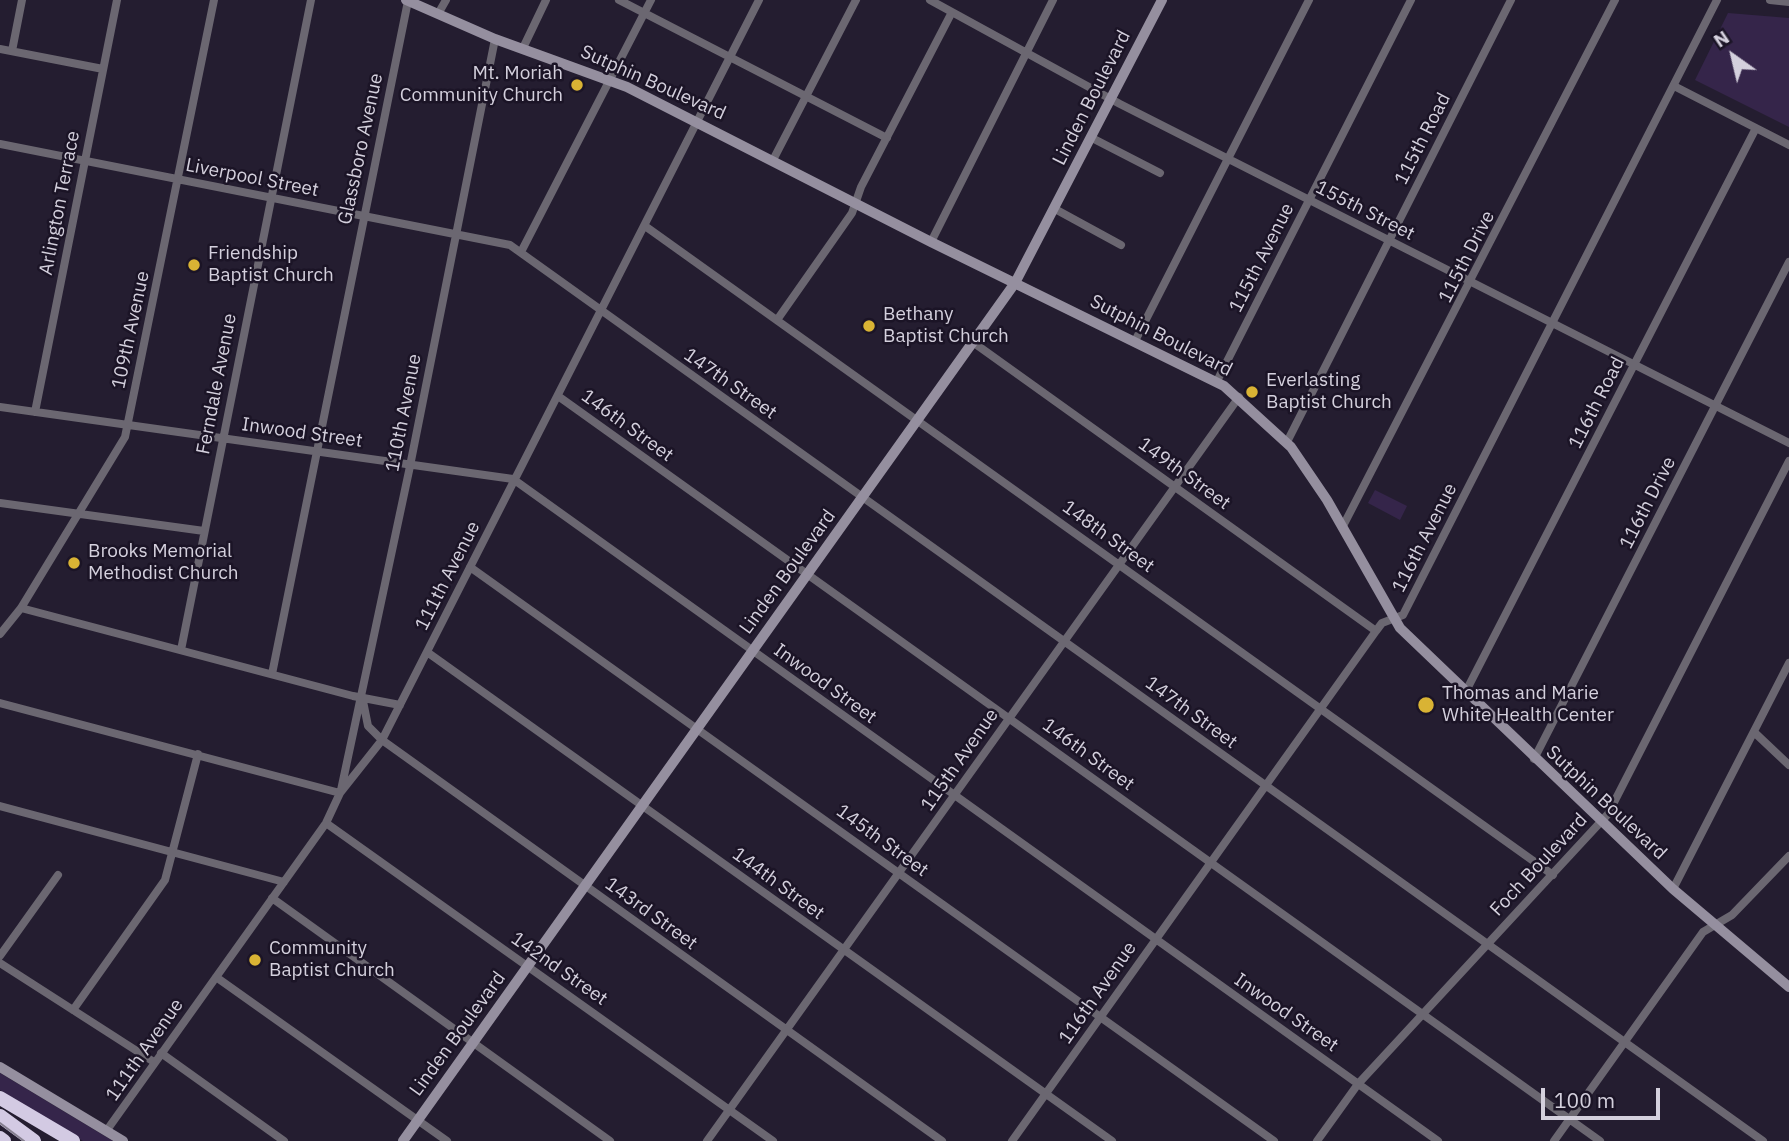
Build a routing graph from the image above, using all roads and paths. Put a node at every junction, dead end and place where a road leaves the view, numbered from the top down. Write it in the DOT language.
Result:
graph roads {
  1 [pos="22,0"];
  2 [pos="117,0"];
  3 [pos="214,0"];
  4 [pos="311,0"];
  5 [pos="407,0"];
  6 [pos="446,0"];
  7 [pos="546,0"];
  8 [pos="619,0"];
  9 [pos="651,0"];
  10 [pos="759,0"];
  11 [pos="856,0"];
  12 [pos="930,0"];
  13 [pos="1053,0"];
  14 [pos="1162,0"];
  15 [pos="1309,0"];
  16 [pos="1411,0"];
  17 [pos="1511,0"];
  18 [pos="1615,0"];
  19 [pos="1717,0"];
  20 [pos="1770,0"];
  21 [pos="1789,2"];
  22 [pos="952,12"];
  23 [pos="645,13"];
  24 [pos="438,14"];
  25 [pos="495,38"];
  26 [pos="523,48"];
  27 [pos="0,49"];
  28 [pos="12,51"];
  29 [pos="1026,55"];
  30 [pos="730,57"];
  31 [pos="103,69"];
  32 [pos="610,79"];
  33 [pos="1674,86"];
  34 [pos="807,96"];
  35 [pos="1111,99"];
  36 [pos="698,121"];
  37 [pos="1756,128"];
  38 [pos="887,138"];
  39 [pos="1092,138"];
  40 [pos="0,144"];
  41 [pos="1789,145"];
  42 [pos="1228,159"];
  43 [pos="773,160"];
  44 [pos="85,161"];
  45 [pos="1160,173"];
  46 [pos="178,179"];
  47 [pos="271,197"];
  48 [pos="1309,201"];
  49 [pos="856,204"];
  50 [pos="1055,209"];
  51 [pos="363,215"];
  52 [pos="645,226"];
  53 [pos="456,236"];
  54 [pos="932,242"];
  55 [pos="1390,242"];
  56 [pos="1121,245"];
  57 [pos="521,252"];
  58 [pos="1789,262"];
  59 [pos="1015,283"];
  60 [pos="1471,283"];
  61 [pos="601,311"];
  62 [pos="777,320"];
  63 [pos="1552,324"];
  64 [pos="1135,341"];
  65 [pos="974,343"];
  66 [pos="1634,366"];
  67 [pos="1217,381"];
  68 [pos="558,396"];
  69 [pos="1238,397"];
  70 [pos="0,407"];
  71 [pos="1715,407"];
  72 [pos="35,412"];
  73 [pos="918,421"];
  74 [pos="128,425"];
  75 [pos="223,438"];
  76 [pos="1287,442"];
  77 [pos="1789,443"];
  78 [pos="317,451"];
  79 [pos="1789,461"];
  80 [pos="410,464"];
  81 [pos="513,479"];
  82 [pos="1174,487"];
  83 [pos="863,498"];
  84 [pos="0,503"];
  85 [pos="79,514"];
  86 [pos="1343,526"];
  87 [pos="204,531"];
  88 [pos="1119,565"];
  89 [pos="470,567"];
  90 [pos="808,575"];
  91 [pos="21,608"];
  92 [pos="1393,619"];
  93 [pos="1376,631"];
  94 [pos="0,634"];
  95 [pos="1064,642"];
  96 [pos="181,650"];
  97 [pos="427,652"];
  98 [pos="753,652"];
  99 [pos="1789,663"];
  100 [pos="272,674"];
  101 [pos="1465,693"];
  102 [pos="362,698"];
  103 [pos="0,703"];
  104 [pos="400,705"];
  105 [pos="1321,708"];
  106 [pos="1009,718"];
  107 [pos="698,729"];
  108 [pos="1754,732"];
  109 [pos="382,740"];
  110 [pos="198,754"];
  111 [pos="1534,759"];
  112 [pos="1789,765"];
  113 [pos="1266,786"];
  114 [pos="340,793"];
  115 [pos="954,796"];
  116 [pos="0,806"];
  117 [pos="642,806"];
  118 [pos="1600,822"];
  119 [pos="326,823"];
  120 [pos="174,852"];
  121 [pos="1789,856"];
  122 [pos="1211,863"];
  123 [pos="900,873"];
  124 [pos="58,875"];
  125 [pos="1553,875"];
  126 [pos="284,882"];
  127 [pos="585,886"];
  128 [pos="1673,889"];
  129 [pos="272,898"];
  130 [pos="1714,925"];
  131 [pos="1155,940"];
  132 [pos="1487,944"];
  133 [pos="844,951"];
  134 [pos="0,956"];
  135 [pos="0,963"];
  136 [pos="528,966"];
  137 [pos="216,977"];
  138 [pos="1789,987"];
  139 [pos="73,1010"];
  140 [pos="1422,1014"];
  141 [pos="1100,1017"];
  142 [pos="787,1030"];
  143 [pos="1625,1042"];
  144 [pos="473,1043"];
  145 [pos="161,1053"];
  146 [pos="154,1062"];
  147 [pos="0,1067"];
  148 [pos="1358,1084"];
  149 [pos="1046,1093"];
  150 [pos="0,1098"];
  151 [pos="730,1110"];
  152 [pos="0,1116"];
  153 [pos="1569,1119"];
  154 [pos="418,1120"];
  155 [pos="107,1130"];
  156 [pos="34,1141"];
  157 [pos="74,1141"];
  158 [pos="123,1141"];
  159 [pos="284,1141"];
  160 [pos="403,1141"];
  161 [pos="447,1141"];
  162 [pos="610,1141"];
  163 [pos="707,1141"];
  164 [pos="773,1141"];
  165 [pos="942,1141"];
  166 [pos="1012,1141"];
  167 [pos="1112,1141"];
  168 [pos="1274,1141"];
  169 [pos="1317,1141"];
  170 [pos="1438,1141"];
  171 [pos="1554,1141"];
  172 [pos="1600,1141"];
  173 [pos="1763,1141"];
  1 -- 28 [label="street"];
  2 -- 31 [label="street, Arlington Terrace"];
  3 -- 46 [label="street, 109th Avenue"];
  4 -- 47 [label="street, Ferndale Avenue"];
  5 -- 24 [label="main road, Sutphin Boulevard"];
  5 -- 51 [label="street, Glassboro Avenue"];
  6 -- 24 [label="street"];
  7 -- 26 [label="street"];
  8 -- 23 [label="street"];
  9 -- 23 [label="street"];
  10 -- 30 [label="street, 111th Avenue"];
  11 -- 34 [label="street"];
  12 -- 22 [label="street, 155th Street"];
  13 -- 29 [label="street"];
  14 -- 35 [label="main road, Linden Boulevard"];
  15 -- 42 [label="street"];
  16 -- 48 [label="street, 115th Avenue"];
  17 -- 55 [label="street, 115th Road"];
  18 -- 60 [label="street, 115th Drive"];
  19 -- 33 [label="street, 116th Avenue"];
  20 -- 21 [label="street"];
  22 -- 29 [label="street, 155th Street"];
  22 -- 38 [label="street"];
  23 -- 30 [label="street"];
  23 -- 32 [label="street"];
  24 -- 25 [label="main road, Sutphin Boulevard"];
  25 -- 26 [label="main road, Sutphin Boulevard"];
  25 -- 53 [label="street, 110th Avenue"];
  26 -- 32 [label="main road, Sutphin Boulevard"];
  27 -- 28 [label="street"];
  28 -- 31 [label="street"];
  29 -- 35 [label="street, 155th Street"];
  29 -- 54 [label="street"];
  30 -- 34 [label="street"];
  30 -- 36 [label="street, 111th Avenue"];
  31 -- 44 [label="street, Arlington Terrace"];
  32 -- 36 [label="main road, Sutphin Boulevard"];
  32 -- 57 [label="street"];
  33 -- 37 [label="street"];
  33 -- 63 [label="street, 116th Avenue"];
  34 -- 38 [label="street"];
  34 -- 43 [label="street"];
  35 -- 39 [label="main road, Linden Boulevard"];
  35 -- 42 [label="street, 155th Street"];
  36 -- 43 [label="main road, Sutphin Boulevard"];
  36 -- 52 [label="street, 111th Avenue"];
  37 -- 41 [label="street"];
  37 -- 66 [label="street, 116th Road"];
  38 -- 49 [label="street"];
  39 -- 45 [label="street"];
  39 -- 50 [label="main road, Linden Boulevard"];
  40 -- 44 [label="street, Liverpool Street"];
  42 -- 48 [label="street, 155th Street"];
  42 -- 64 [label="street"];
  43 -- 49 [label="main road, Sutphin Boulevard"];
  44 -- 46 [label="street, Liverpool Street"];
  44 -- 72 [label="street, Arlington Terrace"];
  46 -- 47 [label="street, Liverpool Street"];
  46 -- 74 [label="street, 109th Avenue"];
  47 -- 51 [label="street, Liverpool Street"];
  47 -- 75 [label="street, Ferndale Avenue"];
  48 -- 55 [label="street, 155th Street"];
  48 -- 67 [label="street, 115th Avenue"];
  49 -- 54 [label="main road, Sutphin Boulevard"];
  49 -- 62 [label="street"];
  50 -- 56 [label="street"];
  50 -- 59 [label="main road, Linden Boulevard"];
  51 -- 53 [label="street, Liverpool Street"];
  51 -- 78 [label="street, Glassboro Avenue"];
  52 -- 61 [label="street, 111th Avenue"];
  52 -- 62 [label="street, 148th Street"];
  53 -- 57 [label="street, Liverpool Street"];
  53 -- 80 [label="street, 110th Avenue"];
  54 -- 59 [label="main road, Sutphin Boulevard"];
  55 -- 60 [label="street, 155th Street"];
  55 -- 76 [label="street, 115th Road"];
  57 -- 61 [label="street, Liverpool Street"];
  58 -- 71 [label="street, 116th Drive"];
  59 -- 64 [label="main road, Sutphin Boulevard"];
  59 -- 65 [label="main road, Linden Boulevard"];
  60 -- 63 [label="street, 155th Street"];
  60 -- 86 [label="street, 115th Drive"];
  61 -- 68 [label="street, 111th Avenue"];
  61 -- 83 [label="street, 147th Street"];
  62 -- 73 [label="street, 148th Street"];
  63 -- 66 [label="street, 155th Street"];
  63 -- 92 [label="street, 116th Avenue"];
  64 -- 67 [label="main road, Sutphin Boulevard"];
  65 -- 73 [label="main road, Linden Boulevard"];
  65 -- 82 [label="street, 149th Street"];
  66 -- 71 [label="street, 155th Street"];
  66 -- 101 [label="street, 116th Road"];
  67 -- 69 [label="main road, Sutphin Boulevard"];
  68 -- 81 [label="street, 111th Avenue"];
  68 -- 90 [label="street, 146th Street"];
  69 -- 76 [label="main road, Sutphin Boulevard"];
  69 -- 82 [label="street, 115th Avenue"];
  70 -- 72 [label="street, Inwood Street"];
  71 -- 77 [label="street, 155th Street"];
  71 -- 111 [label="street, 116th Drive"];
  72 -- 74 [label="street, Inwood Street"];
  73 -- 83 [label="main road, Linden Boulevard"];
  73 -- 88 [label="street, 148th Street"];
  74 -- 75 [label="street, Inwood Street"];
  74 -- 85 [label="street, 109th Avenue"];
  75 -- 78 [label="street, Inwood Street"];
  75 -- 87 [label="street, Ferndale Avenue"];
  76 -- 86 [label="main road, Sutphin Boulevard"];
  78 -- 80 [label="street, Inwood Street"];
  78 -- 100 [label="street, Glassboro Avenue"];
  79 -- 118 [label="street, Foch Boulevard"];
  80 -- 81 [label="street, Inwood Street"];
  80 -- 102 [label="street, 110th Avenue"];
  81 -- 89 [label="street, 111th Avenue"];
  81 -- 98 [label="street, Inwood Street"];
  82 -- 88 [label="street, 115th Avenue"];
  82 -- 93 [label="street, 149th Street"];
  83 -- 90 [label="main road, Linden Boulevard"];
  83 -- 95 [label="street, 147th Street"];
  84 -- 85 [label="street"];
  85 -- 87 [label="street"];
  85 -- 91 [label="street, 109th Avenue"];
  86 -- 92 [label="main road, Sutphin Boulevard"];
  87 -- 96 [label="street, Ferndale Avenue"];
  88 -- 95 [label="street, 115th Avenue"];
  88 -- 105 [label="street, 148th Street"];
  89 -- 97 [label="street, 111th Avenue"];
  89 -- 107 [label="street, 145th Street"];
  90 -- 98 [label="main road, Linden Boulevard"];
  90 -- 106 [label="street, 146th Street"];
  91 -- 94 [label="street, 109th Avenue"];
  91 -- 96 [label="street"];
  92 -- 93 [label="street, 116th Avenue"];
  92 -- 101 [label="main road, Sutphin Boulevard"];
  93 -- 105 [label="street, 116th Avenue"];
  95 -- 106 [label="street, 115th Avenue"];
  95 -- 113 [label="street, 147th Street"];
  96 -- 100 [label="street"];
  97 -- 104 [label="street, 111th Avenue"];
  97 -- 117 [label="street, 144th Street"];
  98 -- 107 [label="main road, Linden Boulevard"];
  98 -- 115 [label="street, Inwood Street"];
  99 -- 108 [label="street"];
  100 -- 102 [label="street"];
  101 -- 111 [label="main road, Sutphin Boulevard"];
  102 -- 104 [label="street"];
  102 -- 109 [label="street, 143rd Street"];
  102 -- 114 [label="street, 110th Avenue"];
  103 -- 110 [label="street"];
  104 -- 109 [label="street, 111th Avenue"];
  105 -- 113 [label="street, 116th Avenue"];
  105 -- 125 [label="street, 148th Street"];
  106 -- 115 [label="street, 115th Avenue"];
  106 -- 122 [label="street, 146th Street"];
  107 -- 117 [label="main road, Linden Boulevard"];
  107 -- 123 [label="street, 145th Street"];
  108 -- 112 [label="street"];
  108 -- 128 [label="street"];
  109 -- 114 [label="street, 111th Avenue"];
  109 -- 127 [label="street, 143rd Street"];
  110 -- 114 [label="street"];
  110 -- 120 [label="street"];
  111 -- 118 [label="main road, Sutphin Boulevard"];
  113 -- 122 [label="street, 116th Avenue"];
  113 -- 132 [label="street, 147th Street"];
  114 -- 119 [label="street, 111th Avenue"];
  115 -- 123 [label="street, 115th Avenue"];
  115 -- 131 [label="street, Inwood Street"];
  116 -- 120 [label="street"];
  117 -- 127 [label="main road, Linden Boulevard"];
  117 -- 133 [label="street, 144th Street"];
  118 -- 125 [label="street, Foch Boulevard"];
  118 -- 128 [label="main road, Sutphin Boulevard"];
  119 -- 126 [label="street, 111th Avenue"];
  119 -- 136 [label="street, 142nd Street"];
  120 -- 126 [label="street"];
  120 -- 139 [label="street"];
  121 -- 130 [label="street"];
  122 -- 131 [label="street, 116th Avenue"];
  122 -- 140 [label="street, 146th Street"];
  123 -- 133 [label="street, 115th Avenue"];
  123 -- 141 [label="street, 145th Street"];
  124 -- 134 [label="street"];
  125 -- 132 [label="street, Foch Boulevard"];
  126 -- 129 [label="street, 111th Avenue"];
  127 -- 136 [label="main road, Linden Boulevard"];
  127 -- 142 [label="street, 143rd Street"];
  128 -- 130 [label="main road, Sutphin Boulevard"];
  129 -- 137 [label="street, 111th Avenue"];
  129 -- 144 [label="street"];
  130 -- 138 [label="main road, Sutphin Boulevard"];
  130 -- 143 [label="street"];
  131 -- 141 [label="street, 116th Avenue"];
  131 -- 148 [label="street, Inwood Street"];
  132 -- 140 [label="street, Foch Boulevard"];
  132 -- 143 [label="street, 147th Street"];
  133 -- 142 [label="street, 115th Avenue"];
  133 -- 149 [label="street, 144th Street"];
  135 -- 139 [label="street"];
  136 -- 144 [label="main road, Linden Boulevard"];
  136 -- 151 [label="street, 142nd Street"];
  137 -- 145 [label="street, 111th Avenue"];
  137 -- 154 [label="street"];
  139 -- 146 [label="street"];
  140 -- 148 [label="street, Foch Boulevard"];
  140 -- 153 [label="street, 146th Street"];
  141 -- 149 [label="street, 116th Avenue"];
  141 -- 168 [label="street, 145th Street"];
  142 -- 151 [label="street, 115th Avenue"];
  142 -- 165 [label="street, 143rd Street"];
  143 -- 153 [label="street"];
  143 -- 173 [label="street, 147th Street"];
  144 -- 154 [label="main road, Linden Boulevard"];
  144 -- 162 [label="street"];
  145 -- 146 [label="street, 111th Avenue"];
  145 -- 159 [label="street"];
  146 -- 155 [label="street, 111th Avenue"];
  147 -- 155 [label="main road"];
  148 -- 169 [label="street, Foch Boulevard"];
  148 -- 170 [label="street, Inwood Street"];
  149 -- 166 [label="street, 116th Avenue"];
  149 -- 167 [label="street, 144th Street"];
  150 -- 157 [label="highway"];
  151 -- 163 [label="street, 115th Avenue"];
  151 -- 164 [label="street, 142nd Street"];
  152 -- 156 [label="highway"];
  153 -- 171 [label="street"];
  153 -- 172 [label="street, 146th Street"];
  154 -- 160 [label="main road, Linden Boulevard"];
  154 -- 161 [label="street"];
  155 -- 158 [label="main road"];
}
